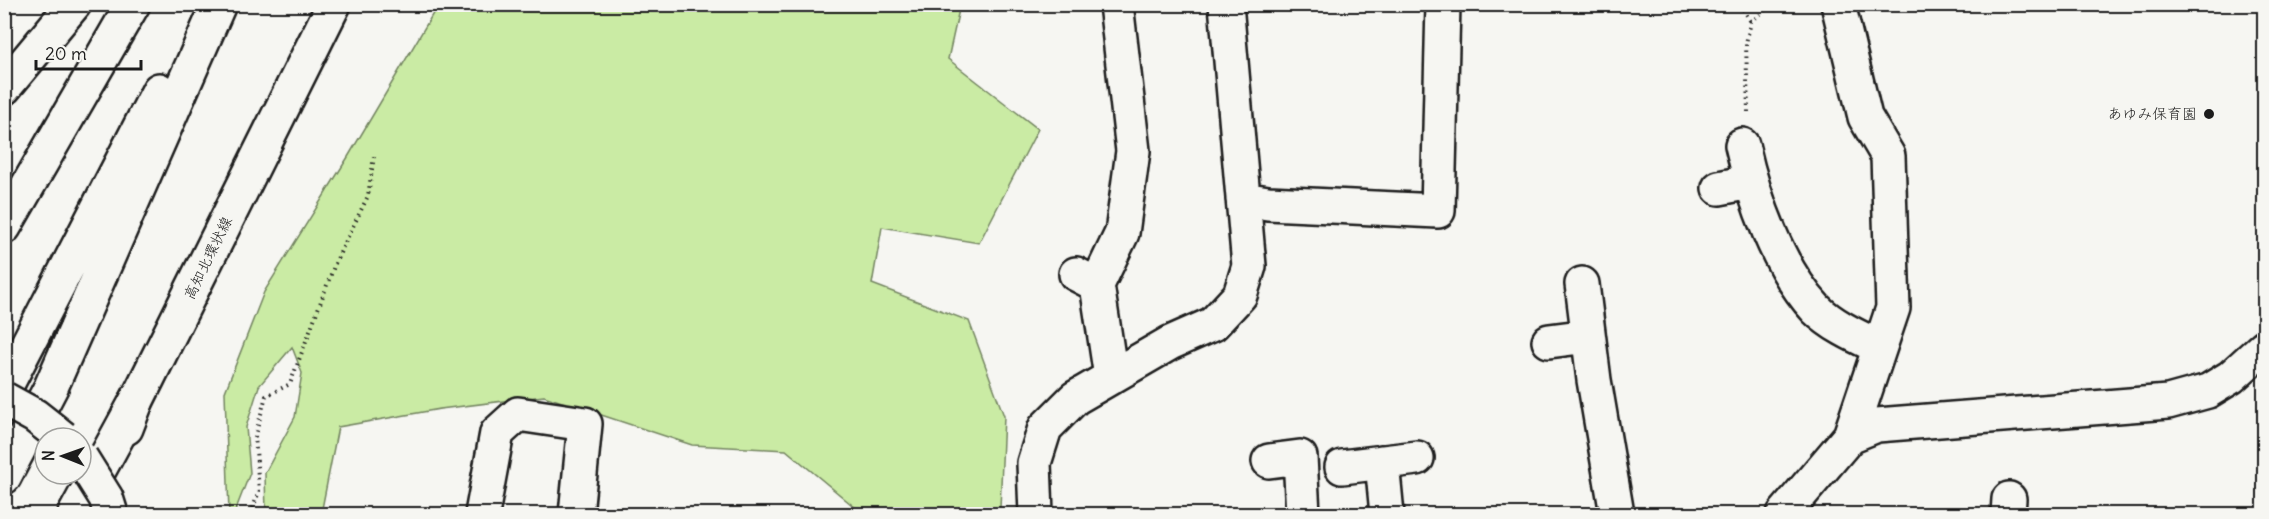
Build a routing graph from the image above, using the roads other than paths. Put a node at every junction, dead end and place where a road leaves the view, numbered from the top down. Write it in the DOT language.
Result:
graph roads {
  1 [pos="74,4"];
  2 [pos="134,4"];
  3 [pos="203,4"];
  4 [pos="219,4"];
  5 [pos="334,4"];
  6 [pos="1116,4"];
  7 [pos="1226,4"];
  8 [pos="1443,4"];
  9 [pos="1838,4"];
  10 [pos="4,88"];
  11 [pos="1742,145"];
  12 [pos="1750,182"];
  13 [pos="1719,188"];
  14 [pos="1243,199"];
  15 [pos="4,227"];
  16 [pos="1582,284"];
  17 [pos="1588,336"];
  18 [pos="1549,341"];
  19 [pos="1879,347"];
  20 [pos="2265,347"];
  21 [pos="1111,377"];
  22 [pos="4,390"];
  23 [pos="4,399"];
  24 [pos="136,402"];
  25 [pos="47,426"];
  26 [pos="1850,436"];
  27 [pos="1417,458"];
  28 [pos="1269,461"];
  29 [pos="1382,462"];
  30 [pos="1342,467"];
  31 [pos="4,477"];
  32 [pos="93,478"];
  33 [pos="75,514"];
  34 [pos="89,514"];
  35 [pos="111,514"];
  36 [pos="482,514"];
  37 [pos="576,514"];
  38 [pos="1036,514"];
  39 [pos="1303,514"];
  40 [pos="1387,514"];
  41 [pos="1617,514"];
  42 [pos="1784,514"];
  1 -- 10 [label="main road"];
  2 -- 15 [label="main road"];
  3 -- 22 [label="main road"];
  4 -- 31 [label="main road"];
  5 -- 24 [label="main road, 高知北環状線"];
  6 -- 21 [label="main road"];
  7 -- 14 [label="main road"];
  8 -- 14 [label="main road"];
  9 -- 19 [label="main road"];
  11 -- 12 [label="main road"];
  12 -- 13 [label="main road"];
  12 -- 19 [label="main road"];
  14 -- 21 [label="main road"];
  16 -- 17 [label="main road"];
  17 -- 18 [label="main road"];
  17 -- 41 [label="main road"];
  19 -- 26 [label="main road"];
  20 -- 26 [label="main road"];
  21 -- 38 [label="main road"];
  23 -- 25 [label="main road, bridge"];
  24 -- 33 [label="main road"];
  24 -- 34 [label="main road, 高知北環状線"];
  26 -- 42 [label="main road"];
  27 -- 29 [label="main road"];
  28 -- 39 [label="main road"];
  29 -- 30 [label="main road"];
  29 -- 40 [label="main road"];
  32 -- 35 [label="main road, bridge"];
  36 -- 37 [label="main road"];
}
